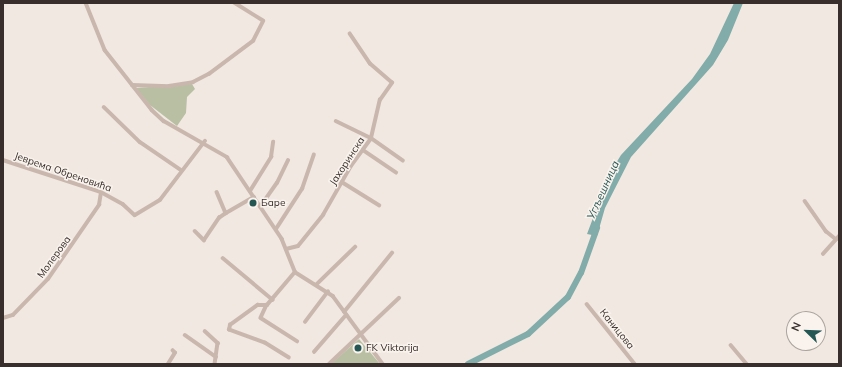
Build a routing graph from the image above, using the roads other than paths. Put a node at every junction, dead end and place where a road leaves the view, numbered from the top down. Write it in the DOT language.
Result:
graph roads {
  1 [pos="86,3"];
  2 [pos="234,3"];
  3 [pos="350,34"];
  4 [pos="132,85"];
  5 [pos="104,107"];
  6 [pos="336,120"];
  7 [pos="371,138"];
  8 [pos="205,141"];
  9 [pos="273,142"];
  10 [pos="363,150"];
  11 [pos="314,155"];
  12 [pos="3,160"];
  13 [pos="288,160"];
  14 [pos="403,160"];
  15 [pos="181,170"];
  16 [pos="396,172"];
  17 [pos="342,182"];
  18 [pos="250,191"];
  19 [pos="101,192"];
  20 [pos="217,192"];
  21 [pos="254,197"];
  22 [pos="805,201"];
  23 [pos="379,205"];
  24 [pos="260,207"];
  25 [pos="226,213"];
  26 [pos="276,229"];
  27 [pos="194,231"];
  28 [pos="838,237"];
  29 [pos="355,247"];
  30 [pos="286,249"];
  31 [pos="392,253"];
  32 [pos="823,254"];
  33 [pos="223,258"];
  34 [pos="295,272"];
  35 [pos="317,284"];
  36 [pos="328,292"];
  37 [pos="399,298"];
  38 [pos="273,300"];
  39 [pos="587,304"];
  40 [pos="267,305"];
  41 [pos="345,313"];
  42 [pos="3,318"];
  43 [pos="305,322"];
  44 [pos="205,331"];
  45 [pos="185,335"];
  46 [pos="360,336"];
  47 [pos="297,341"];
  48 [pos="731,345"];
  49 [pos="173,351"];
  50 [pos="314,352"];
  51 [pos="216,358"];
  52 [pos="289,358"];
  53 [pos="168,364"];
  54 [pos="215,364"];
  55 [pos="329,364"];
  56 [pos="384,364"];
  57 [pos="635,364"];
  58 [pos="747,364"];
  1 -- 4 [label="street"];
  2 -- 4 [label="street"];
  3 -- 7 [label="street, Јахоринска"];
  4 -- 8 [label="street"];
  5 -- 15 [label="street"];
  6 -- 7 [label="street"];
  7 -- 10 [label="street, Јахоринска"];
  7 -- 14 [label="street"];
  8 -- 15 [label="street"];
  8 -- 18 [label="street"];
  9 -- 18 [label="street"];
  10 -- 16 [label="street"];
  10 -- 17 [label="street, Јахоринска"];
  11 -- 26 [label="street"];
  12 -- 19 [label="street, Јеврема Обреновића"];
  13 -- 24 [label="street"];
  15 -- 19 [label="street, Јеврема Обреновића"];
  17 -- 23 [label="street"];
  17 -- 30 [label="street, Јахоринска"];
  18 -- 21 [label="street"];
  19 -- 42 [label="street, Молерова"];
  20 -- 25 [label="street"];
  21 -- 24 [label="street"];
  21 -- 25 [label="street"];
  22 -- 28 [label="street"];
  24 -- 26 [label="street"];
  25 -- 27 [label="street"];
  26 -- 30 [label="street"];
  28 -- 32 [label="street"];
  29 -- 35 [label="street"];
  30 -- 34 [label="street"];
  31 -- 41 [label="street"];
  33 -- 38 [label="street"];
  34 -- 35 [label="street"];
  34 -- 38 [label="street"];
  35 -- 36 [label="street"];
  36 -- 41 [label="street"];
  36 -- 43 [label="street"];
  37 -- 46 [label="street"];
  38 -- 40 [label="street"];
  39 -- 57 [label="street, Каницова"];
  40 -- 47 [label="street"];
  40 -- 52 [label="street"];
  41 -- 46 [label="street"];
  41 -- 50 [label="street"];
  44 -- 51 [label="street"];
  45 -- 51 [label="street"];
  46 -- 55 [label="street"];
  46 -- 56 [label="street"];
  48 -- 58 [label="street"];
  49 -- 53 [label="street"];
  51 -- 54 [label="street"];
}
